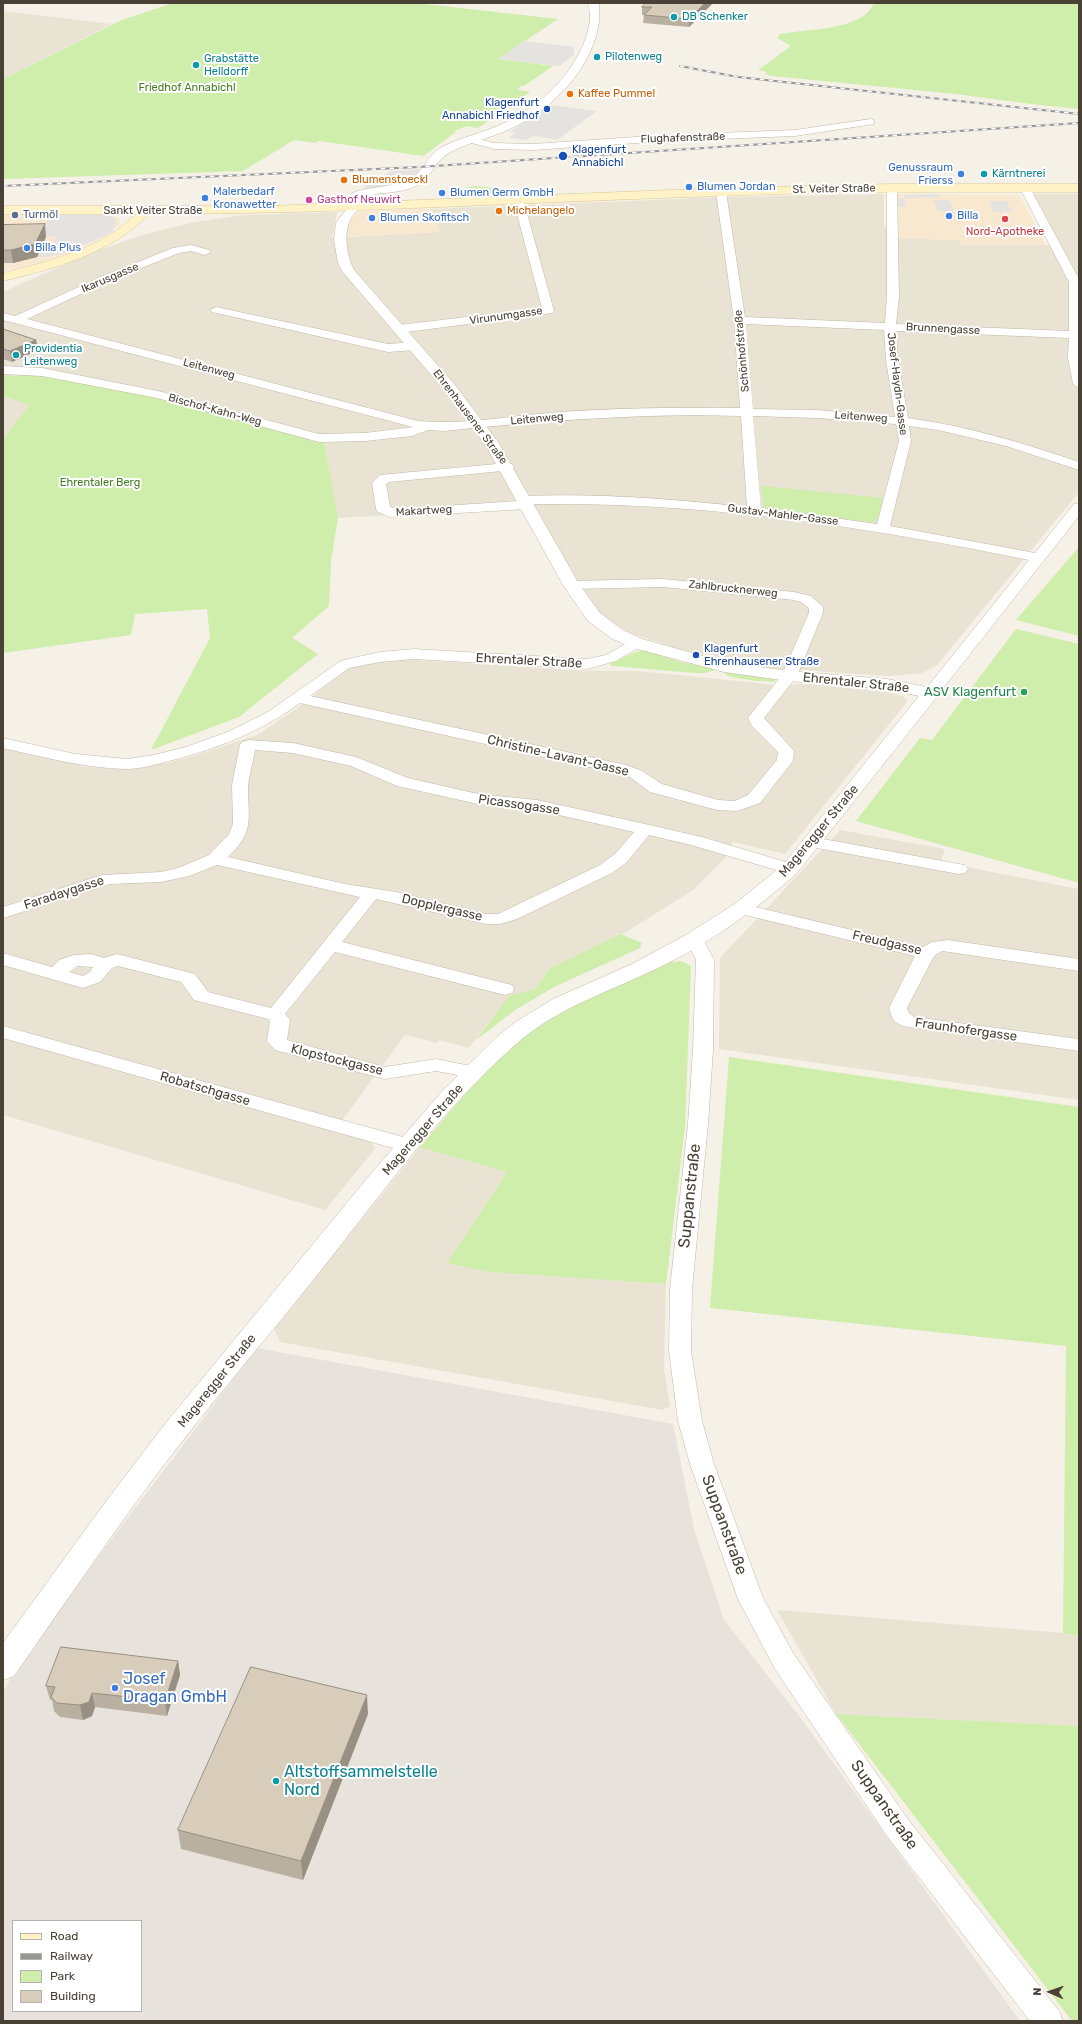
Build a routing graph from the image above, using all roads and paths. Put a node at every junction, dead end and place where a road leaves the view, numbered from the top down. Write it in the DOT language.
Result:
graph roads {
  1 [pos="594,3"];
  2 [pos="871,122"];
  3 [pos="471,140"];
  4 [pos="892,188"];
  5 [pos="1025,188"];
  6 [pos="1079,188"];
  7 [pos="721,192"];
  8 [pos="518,199"];
  9 [pos="355,206"];
  10 [pos="3,210"];
  11 [pos="146,211"];
  12 [pos="205,252"];
  13 [pos="1066,264"];
  14 [pos="1079,267"];
  15 [pos="3,277"];
  16 [pos="1077,309"];
  17 [pos="216,310"];
  18 [pos="3,316"];
  19 [pos="16,319"];
  20 [pos="740,320"];
  21 [pos="890,327"];
  22 [pos="399,329"];
  23 [pos="1074,335"];
  24 [pos="414,346"];
  25 [pos="3,370"];
  26 [pos="1079,384"];
  27 [pos="748,412"];
  28 [pos="902,421"];
  29 [pos="476,424"];
  30 [pos="426,426"];
  31 [pos="1079,466"];
  32 [pos="507,467"];
  33 [pos="526,502"];
  34 [pos="1079,507"];
  35 [pos="754,511"];
  36 [pos="883,528"];
  37 [pos="1038,558"];
  38 [pos="571,584"];
  39 [pos="636,643"];
  40 [pos="789,676"];
  41 [pos="931,693"];
  42 [pos="297,698"];
  43 [pos="242,740"];
  44 [pos="5,746"];
  45 [pos="645,829"];
  46 [pos="812,842"];
  47 [pos="215,859"];
  48 [pos="790,869"];
  49 [pos="959,869"];
  50 [pos="371,894"];
  51 [pos="743,908"];
  52 [pos="3,913"];
  53 [pos="695,939"];
  54 [pos="331,945"];
  55 [pos="926,953"];
  56 [pos="3,960"];
  57 [pos="1079,965"];
  58 [pos="505,989"];
  59 [pos="274,1016"];
  60 [pos="3,1032"];
  61 [pos="1079,1045"];
  62 [pos="474,1072"];
  63 [pos="407,1145"];
  64 [pos="3,1667"];
  65 [pos="1048,2021"];
  1 -- 3 [label="street"];
  2 -- 3 [label="street, Flughafenstraße"];
  3 -- 9 [label="street"];
  4 -- 5 [label="main road, St. Veiter Straße"];
  4 -- 7 [label="main road, St. Veiter Straße"];
  4 -- 21 [label="street, Josef-Haydn-Gasse"];
  5 -- 6 [label="main road, St. Veiter Straße"];
  5 -- 13 [label="street"];
  7 -- 8 [label="main road, St. Veiter Straße"];
  7 -- 20 [label="street, Schönhofstraße"];
  8 -- 9 [label="main road, Sankt Veiter Straße"];
  8 -- 22 [label="street, Virunumgasse"];
  9 -- 11 [label="main road, Sankt Veiter Straße"];
  9 -- 22 [label="street, Ehrenhausener Straße"];
  10 -- 11 [label="main road, Sankt Veiter Straße"];
  11 -- 15 [label="main road"];
  12 -- 19 [label="street, Ikarusgasse"];
  13 -- 14 [label="street"];
  13 -- 16 [label="street"];
  16 -- 23 [label="street"];
  17 -- 24 [label="street"];
  18 -- 19 [label="street, Leitenweg"];
  19 -- 30 [label="street, Leitenweg"];
  20 -- 21 [label="street, Brunnengasse"];
  20 -- 27 [label="street, Schönhofstraße"];
  21 -- 23 [label="street, Brunnengasse"];
  21 -- 28 [label="street, Josef-Haydn-Gasse"];
  22 -- 24 [label="street, Ehrenhausener Straße"];
  23 -- 26 [label="street"];
  24 -- 29 [label="street, Ehrenhausener Straße"];
  25 -- 30 [label="street, Bischof-Kahn-Weg"];
  27 -- 28 [label="street, Leitenweg"];
  27 -- 29 [label="street, Leitenweg"];
  27 -- 35 [label="street, Schönhofstraße"];
  28 -- 31 [label="street, Leitenweg"];
  28 -- 36 [label="street, Josef-Haydn-Gasse"];
  29 -- 30 [label="street, Leitenweg"];
  29 -- 32 [label="street, Ehrenhausener Straße"];
  32 -- 33 [label="street, Ehrenhausener Straße"];
  32 -- 33 [label="street, Makartweg"];
  33 -- 35 [label="street, Gustav-Mahler-Gasse"];
  33 -- 38 [label="street, Ehrenhausener Straße"];
  34 -- 37 [label="street"];
  35 -- 36 [label="street, Gustav-Mahler-Gasse"];
  36 -- 37 [label="street, Gustav-Mahler-Gasse"];
  37 -- 41 [label="street"];
  38 -- 39 [label="street, Ehrenhausener Straße"];
  38 -- 40 [label="street, Zahlbrucknerweg"];
  39 -- 40 [label="street, Ehrentaler Straße"];
  39 -- 42 [label="street, Ehrentaler Straße"];
  40 -- 41 [label="street, Ehrentaler Straße"];
  40 -- 42 [label="street, Christine-Lavant-Gasse"];
  41 -- 46 [label="street, Mageregger Straße"];
  42 -- 43 [label="street, Ehrentaler Straße"];
  43 -- 44 [label="street, Ehrentaler Straße"];
  43 -- 45 [label="street, Picassogasse"];
  43 -- 47 [label="street, Faradaygasse"];
  45 -- 48 [label="street, Picassogasse"];
  45 -- 50 [label="street, Dopplergasse"];
  46 -- 48 [label="street, Mageregger Straße"];
  46 -- 49 [label="street"];
  47 -- 50 [label="street, Dopplergasse"];
  47 -- 52 [label="street, Faradaygasse"];
  48 -- 51 [label="street, Mageregger Straße"];
  50 -- 54 [label="street"];
  51 -- 53 [label="street, Mageregger Straße"];
  51 -- 55 [label="street, Freudgasse"];
  53 -- 62 [label="street, Mageregger Straße"];
  53 -- 65 [label="street, Suppanstraße"];
  54 -- 58 [label="street"];
  54 -- 59 [label="street"];
  55 -- 57 [label="street, Freudgasse"];
  55 -- 61 [label="street, Fraunhofergasse"];
  56 -- 59 [label="street"];
  59 -- 62 [label="street, Klopstockgasse"];
  60 -- 63 [label="street, Robatschgasse"];
  62 -- 63 [label="street, Mageregger Straße"];
  63 -- 64 [label="street, Mageregger Straße"];
}
